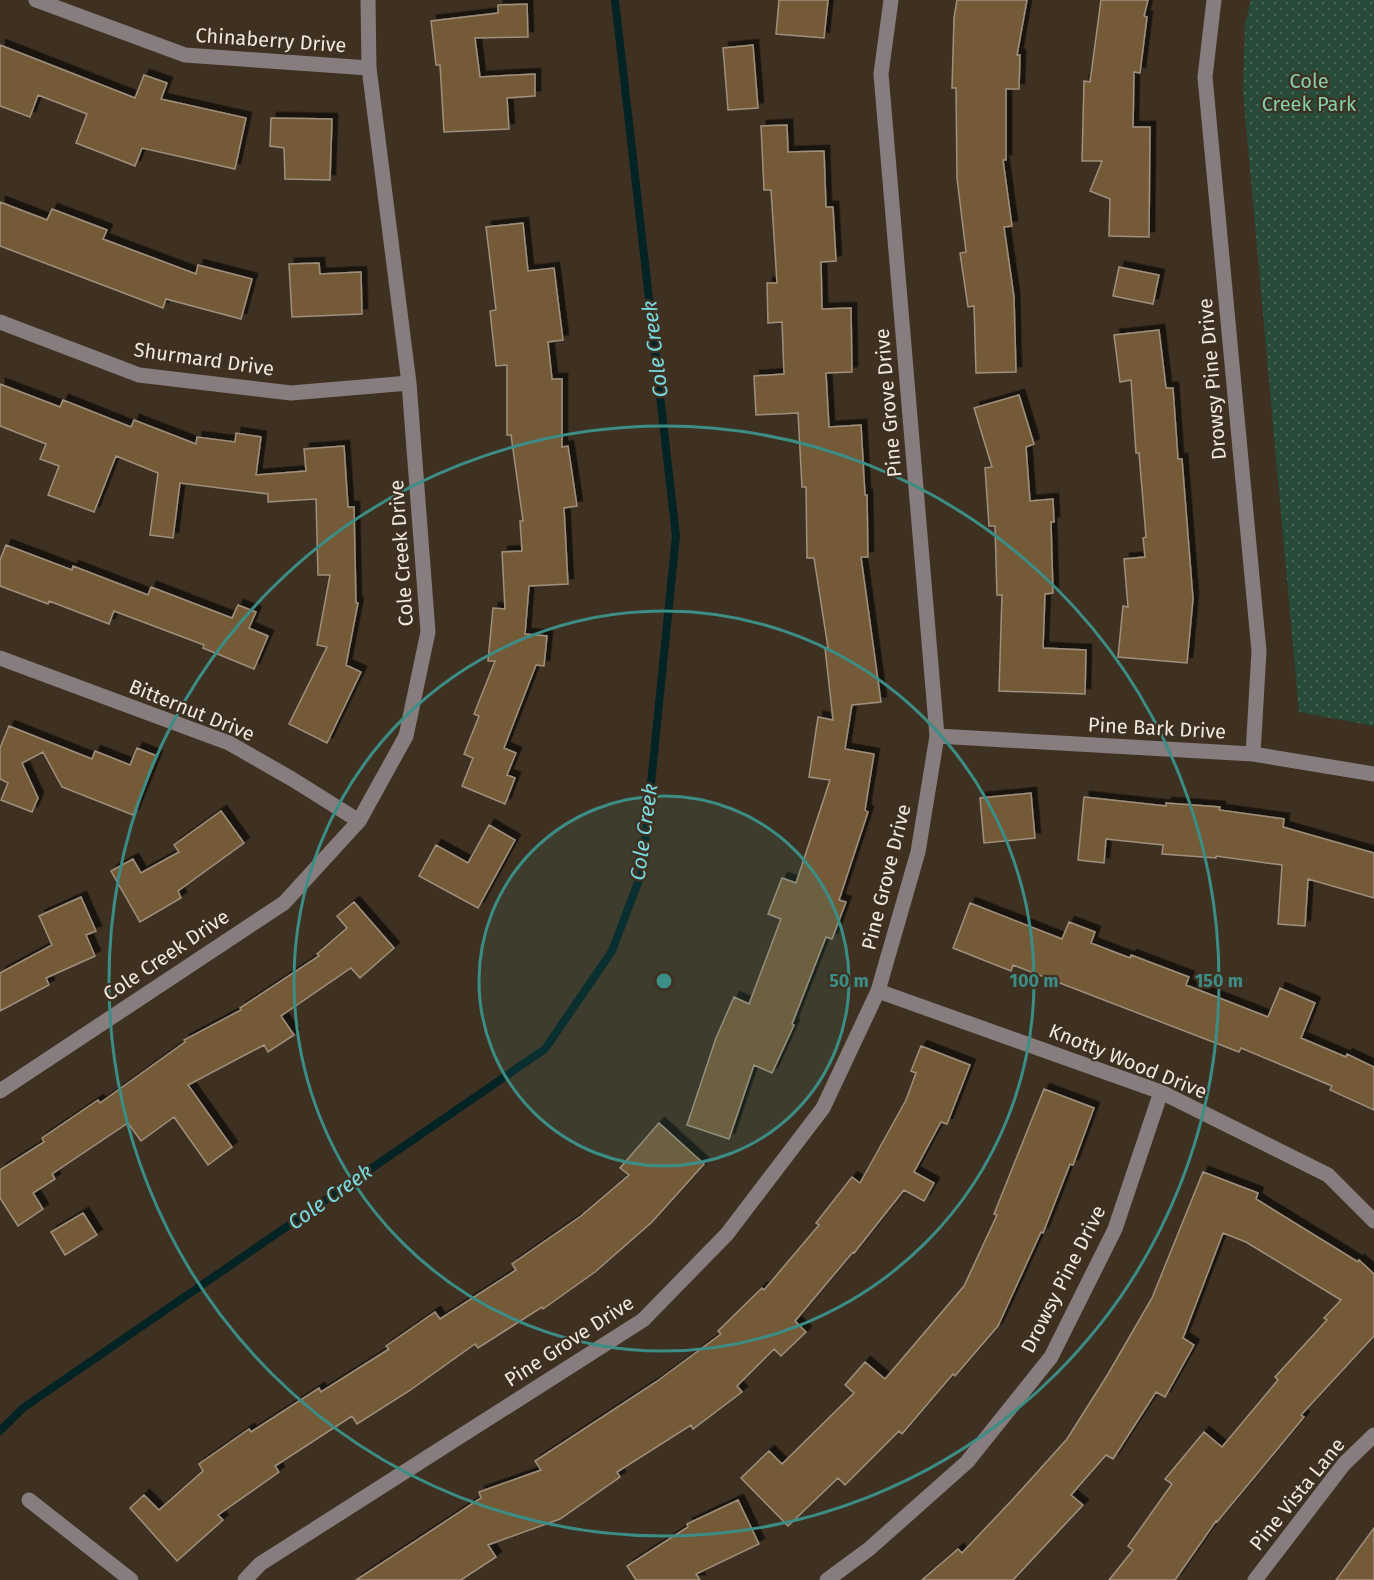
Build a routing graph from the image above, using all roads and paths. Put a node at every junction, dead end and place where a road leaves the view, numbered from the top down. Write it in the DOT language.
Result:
graph roads {
  1 [pos="36,0"];
  2 [pos="368,0"];
  3 [pos="891,0"];
  4 [pos="1215,0"];
  5 [pos="369,68"];
  6 [pos="0,322"];
  7 [pos="410,383"];
  8 [pos="0,658"];
  9 [pos="937,736"];
  10 [pos="1253,754"];
  11 [pos="1374,774"];
  12 [pos="359,821"];
  13 [pos="878,991"];
  14 [pos="0,1090"];
  15 [pos="1161,1092"];
  16 [pos="1374,1221"];
  17 [pos="1374,1435"];
  18 [pos="29,1500"];
  19 [pos="131,1580"];
  20 [pos="245,1580"];
  21 [pos="827,1580"];
  22 [pos="1255,1580"];
  1 -- 5 [label="street, Chinaberry Drive"];
  2 -- 5 [label="street, Cole Creek Drive"];
  3 -- 9 [label="street, Pine Grove Drive"];
  4 -- 10 [label="street, Drowsy Pine Drive"];
  5 -- 7 [label="street, Cole Creek Drive"];
  6 -- 7 [label="street, Shurmard Drive"];
  7 -- 12 [label="street, Cole Creek Drive"];
  8 -- 12 [label="street, Bitternut Drive"];
  9 -- 10 [label="street, Pine Bark Drive"];
  9 -- 13 [label="street, Pine Grove Drive"];
  10 -- 11 [label="street, Pine Bark Drive"];
  12 -- 14 [label="street, Cole Creek Drive"];
  13 -- 15 [label="street, Knotty Wood Drive"];
  13 -- 20 [label="street, Pine Grove Drive"];
  15 -- 16 [label="street, Knotty Wood Drive"];
  15 -- 21 [label="street, Drowsy Pine Drive"];
  17 -- 22 [label="street, Pine Vista Lane"];
  18 -- 19 [label="street"];
}
